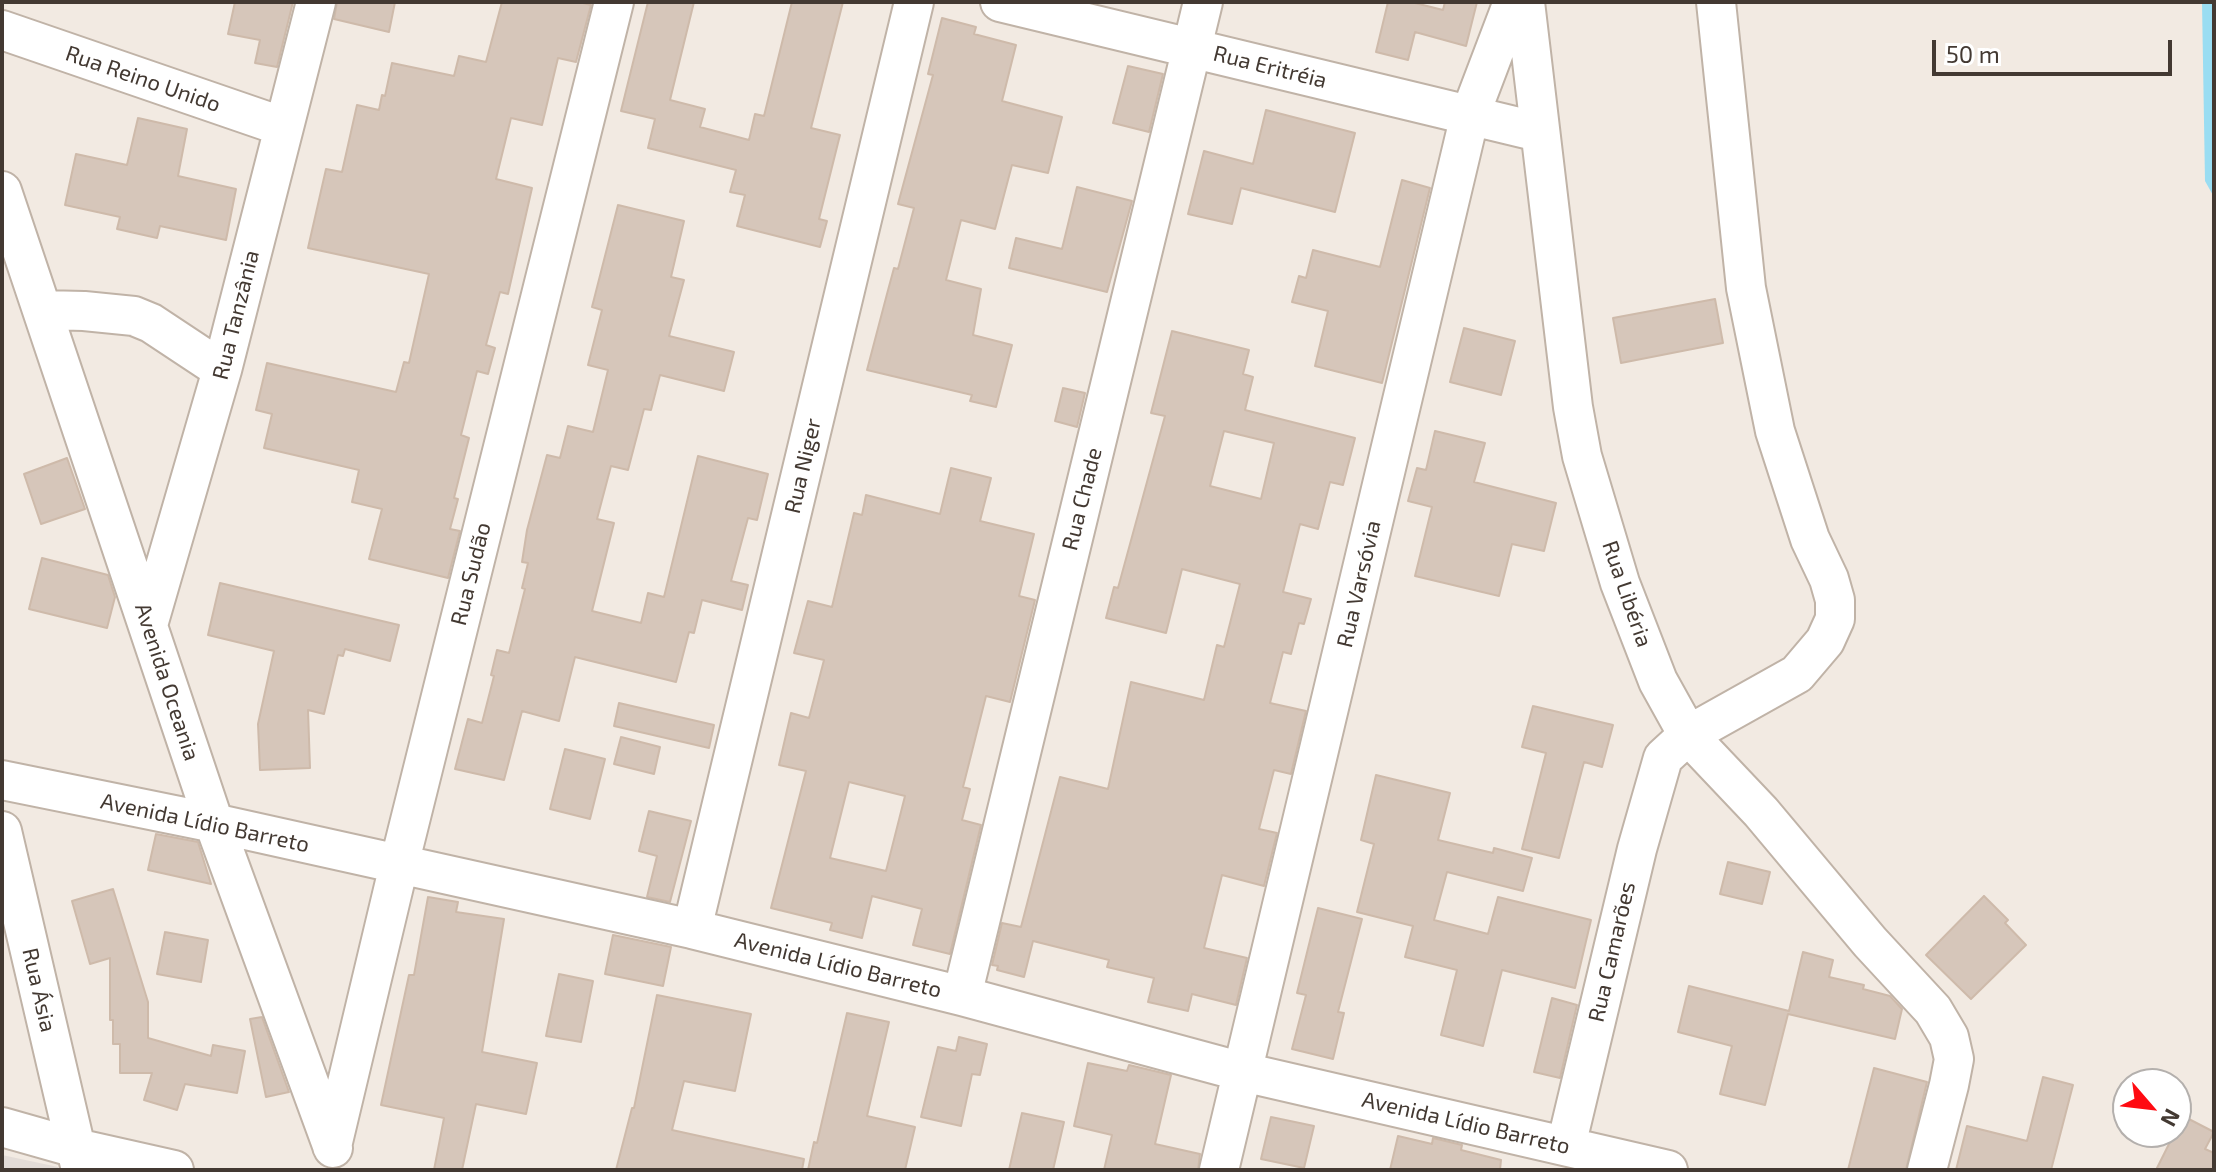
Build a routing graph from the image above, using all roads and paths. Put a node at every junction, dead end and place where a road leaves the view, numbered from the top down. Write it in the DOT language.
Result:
graph roads {
  1 [pos="316,2"];
  2 [pos="614,2"];
  3 [pos="914,2"];
  4 [pos="1000,2"];
  5 [pos="1203,2"];
  6 [pos="1513,2"];
  7 [pos="1525,2"];
  8 [pos="1716,2"];
  9 [pos="2,30"];
  10 [pos="1192,48"];
  11 [pos="1470,115"];
  12 [pos="284,127"];
  13 [pos="1539,132"];
  14 [pos="2,191"];
  15 [pos="42,310"];
  16 [pos="222,370"];
  17 [pos="148,625"];
  18 [pos="1675,746"];
  19 [pos="2,780"];
  20 [pos="214,823"];
  21 [pos="2,831"];
  22 [pos="399,865"];
  23 [pos="692,929"];
  24 [pos="962,996"];
  25 [pos="1243,1072"];
  26 [pos="2,1127"];
  27 [pos="1566,1146"];
  28 [pos="338,1158"];
  29 [pos="78,1159"];
  30 [pos="174,1170"];
  31 [pos="1219,1170"];
  32 [pos="1668,1170"];
  33 [pos="1927,1170"];
  1 -- 12 [label="street, Rua Tanzânia"];
  2 -- 22 [label="street, Rua Sudão"];
  3 -- 23 [label="street, Rua Niger"];
  4 -- 10 [label="street, Rua Eritréia"];
  5 -- 10 [label="street, Rua Chade"];
  6 -- 11 [label="street, Rua Varsóvia"];
  7 -- 13 [label="street, Rua Libéria"];
  8 -- 18 [label="street"];
  9 -- 12 [label="street, Rua Reino Unido"];
  10 -- 11 [label="street, Rua Eritréia"];
  10 -- 24 [label="street, Rua Chade"];
  11 -- 13 [label="street, Rua Eritréia"];
  11 -- 25 [label="street, Rua Varsóvia"];
  12 -- 16 [label="street, Rua Tanzânia"];
  13 -- 18 [label="street, Rua Libéria"];
  14 -- 15 [label="street, Avenida Oceania"];
  15 -- 16 [label="street"];
  15 -- 17 [label="street, Avenida Oceania"];
  16 -- 17 [label="street, Rua Tanzânia"];
  17 -- 20 [label="street, Avenida Oceania"];
  18 -- 27 [label="street, Rua Camarões"];
  18 -- 33 [label="street, Rua Libéria"];
  19 -- 20 [label="street, Avenida Lídio Barreto"];
  20 -- 22 [label="street, Avenida Lídio Barreto"];
  20 -- 28 [label="street, Avenida Oceania"];
  21 -- 29 [label="street, Rua Ásia"];
  22 -- 23 [label="street, Avenida Lídio Barreto"];
  22 -- 28 [label="street, Rua Sudão"];
  23 -- 24 [label="street, Avenida Lídio Barreto"];
  24 -- 25 [label="street, Avenida Lídio Barreto"];
  25 -- 27 [label="street, Avenida Lídio Barreto"];
  25 -- 31 [label="street, Rua Varsóvia"];
  26 -- 29 [label="street"];
  27 -- 32 [label="street, Avenida Lídio Barreto"];
  29 -- 30 [label="street"];
}
